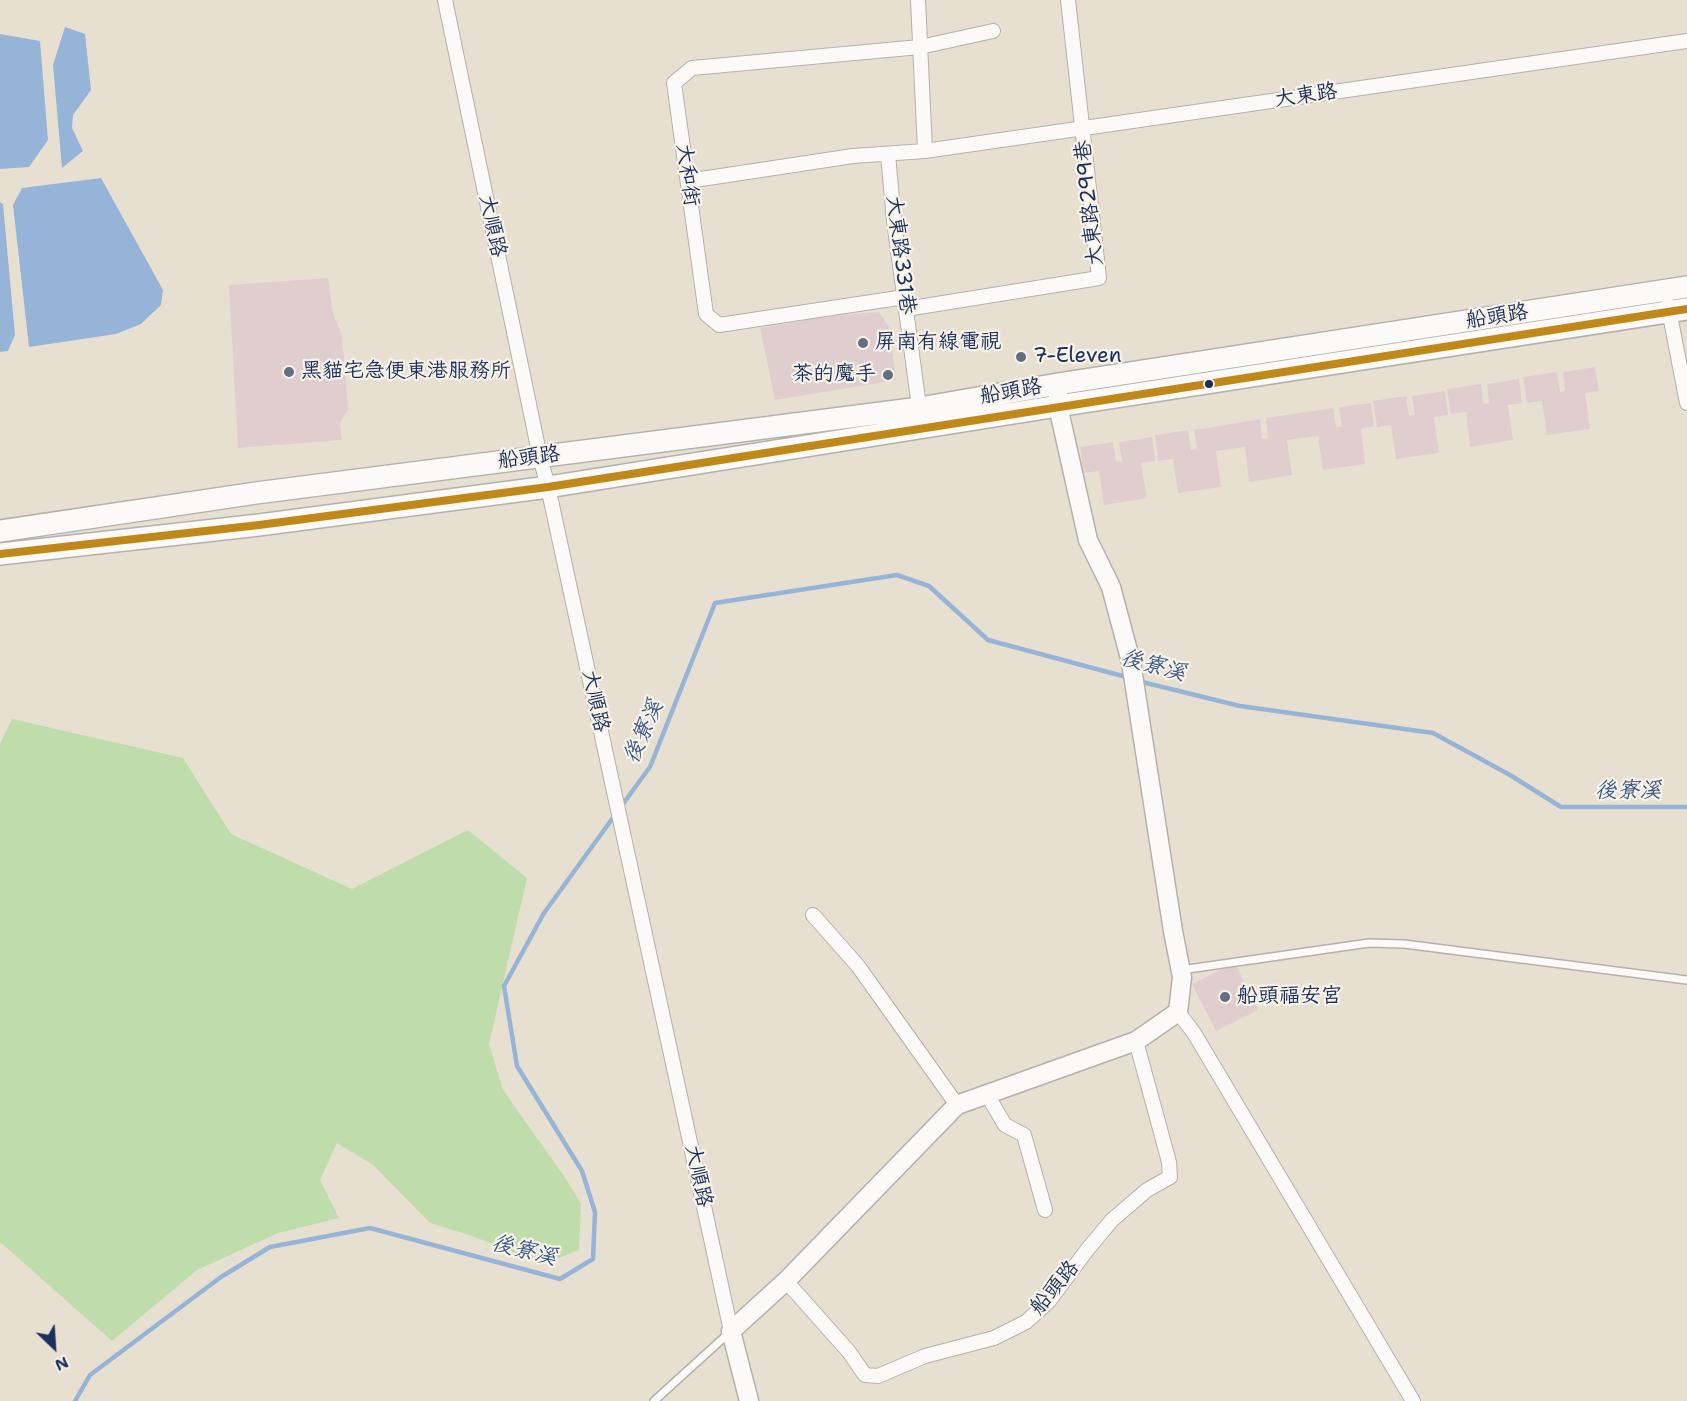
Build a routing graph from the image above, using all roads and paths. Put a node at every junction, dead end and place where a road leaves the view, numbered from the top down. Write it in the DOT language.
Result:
graph roads {
  1 [pos="445,0"];
  2 [pos="918,0"];
  3 [pos="1068,0"];
  4 [pos="993,31"];
  5 [pos="1687,41"];
  6 [pos="920,47"];
  7 [pos="1082,128"];
  8 [pos="925,151"];
  9 [pos="888,154"];
  10 [pos="688,181"];
  11 [pos="1099,279"];
  12 [pos="1687,288"];
  13 [pos="1665,291"];
  14 [pos="905,303"];
  15 [pos="1678,311"];
  16 [pos="1058,384"];
  17 [pos="1687,403"];
  18 [pos="1058,406"];
  19 [pos="921,418"];
  20 [pos="540,457"];
  21 [pos="548,487"];
  22 [pos="256,493"];
  23 [pos="259,525"];
  24 [pos="0,531"];
  25 [pos="0,554"];
  26 [pos="813,915"];
  27 [pos="1180,970"];
  28 [pos="1687,980"];
  29 [pos="1178,1012"];
  30 [pos="1136,1041"];
  31 [pos="986,1093"];
  32 [pos="957,1105"];
  33 [pos="1045,1210"];
  34 [pos="786,1281"];
  35 [pos="731,1331"];
  36 [pos="654,1401"];
  37 [pos="748,1401"];
  38 [pos="1413,1401"];
  1 -- 20 [label="street, 大順路"];
  2 -- 6 [label="street"];
  3 -- 7 [label="street, 大東路299巷"];
  4 -- 6 [label="street"];
  5 -- 7 [label="street, 大東路"];
  6 -- 8 [label="street"];
  6 -- 10 [label="street, 大和街"];
  7 -- 8 [label="street, 大東路"];
  7 -- 11 [label="street, 大東路299巷"];
  8 -- 9 [label="street, 大東路"];
  9 -- 10 [label="street, 大東路"];
  9 -- 14 [label="street, 大東路331巷"];
  10 -- 14 [label="street, 大和街"];
  11 -- 14 [label="street, 大和街"];
  12 -- 13 [label="main road, 船頭路"];
  13 -- 15 [label="street"];
  13 -- 16 [label="main road, 船頭路"];
  14 -- 19 [label="street, 大東路331巷"];
  15 -- 17 [label="street"];
  15 -- 18 [label="main road, 船頭路"];
  16 -- 18 [label="street, 船頭路"];
  16 -- 19 [label="main road, 船頭路"];
  18 -- 19 [label="main road, 船頭路"];
  18 -- 27 [label="street, 船頭路"];
  19 -- 20 [label="main road, 船頭路"];
  19 -- 21 [label="main road, 船頭路"];
  20 -- 21 [label="street, 大順路"];
  20 -- 22 [label="main road, 船頭路"];
  21 -- 23 [label="main road, 船頭路"];
  21 -- 35 [label="street, 大順路"];
  22 -- 23 [label="main road"];
  22 -- 24 [label="main road, 船頭路"];
  23 -- 25 [label="main road, 船頭路"];
  26 -- 32 [label="street"];
  27 -- 28 [label="lane"];
  27 -- 29 [label="street, 船頭路"];
  29 -- 30 [label="street"];
  29 -- 38 [label="street"];
  30 -- 31 [label="street"];
  30 -- 34 [label="street, 船頭路"];
  31 -- 32 [label="street"];
  31 -- 33 [label="street"];
  32 -- 34 [label="street"];
  34 -- 35 [label="street"];
  35 -- 36 [label="lane"];
  35 -- 37 [label="street, 大順路"];
}
